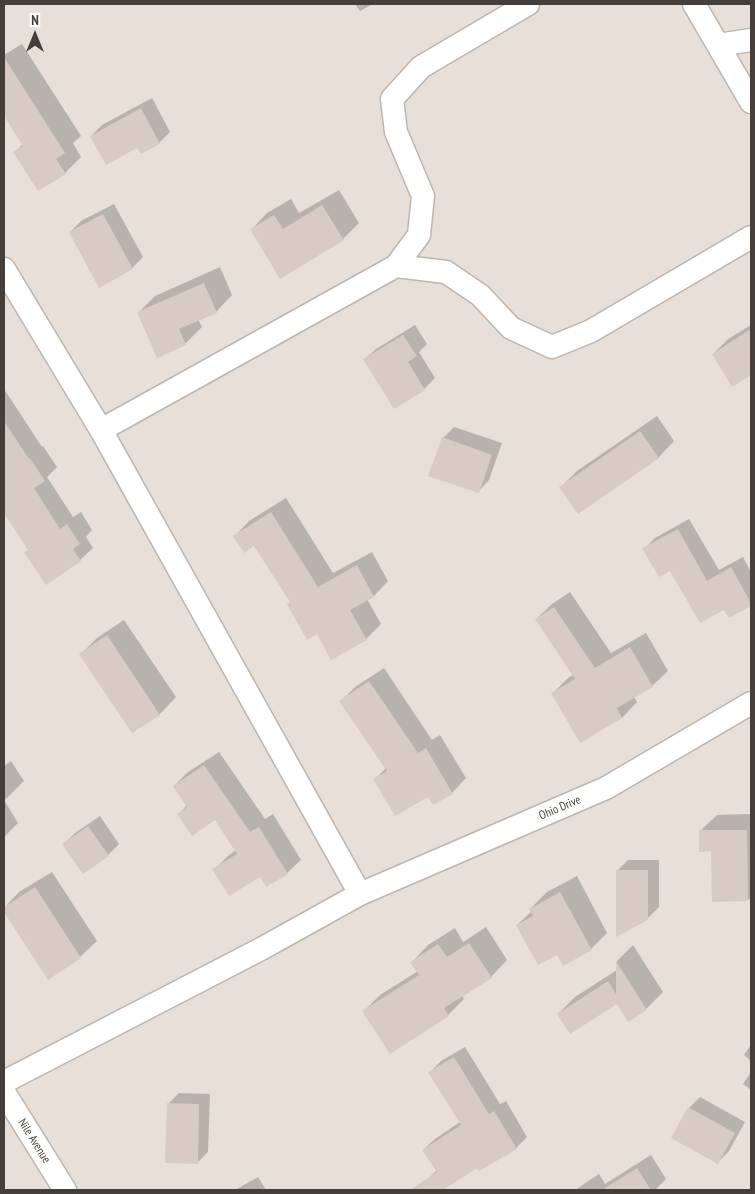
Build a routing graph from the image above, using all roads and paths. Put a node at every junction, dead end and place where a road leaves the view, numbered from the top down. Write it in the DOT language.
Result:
graph roads {
  1 [pos="528,4"];
  2 [pos="694,4"];
  3 [pos="751,40"];
  4 [pos="718,45"];
  5 [pos="751,98"];
  6 [pos="751,237"];
  7 [pos="396,266"];
  8 [pos="4,269"];
  9 [pos="101,430"];
  10 [pos="751,703"];
  11 [pos="360,894"];
  12 [pos="4,1082"];
  13 [pos="4,1092"];
  14 [pos="65,1190"];
  1 -- 7 [label="street"];
  2 -- 4 [label="street"];
  3 -- 4 [label="street"];
  4 -- 5 [label="street"];
  6 -- 7 [label="street"];
  7 -- 9 [label="street"];
  8 -- 9 [label="street"];
  9 -- 11 [label="street"];
  10 -- 11 [label="street, Ohio Drive"];
  11 -- 12 [label="street, Ohio Drive"];
  13 -- 14 [label="street, Nile Avenue"];
}
